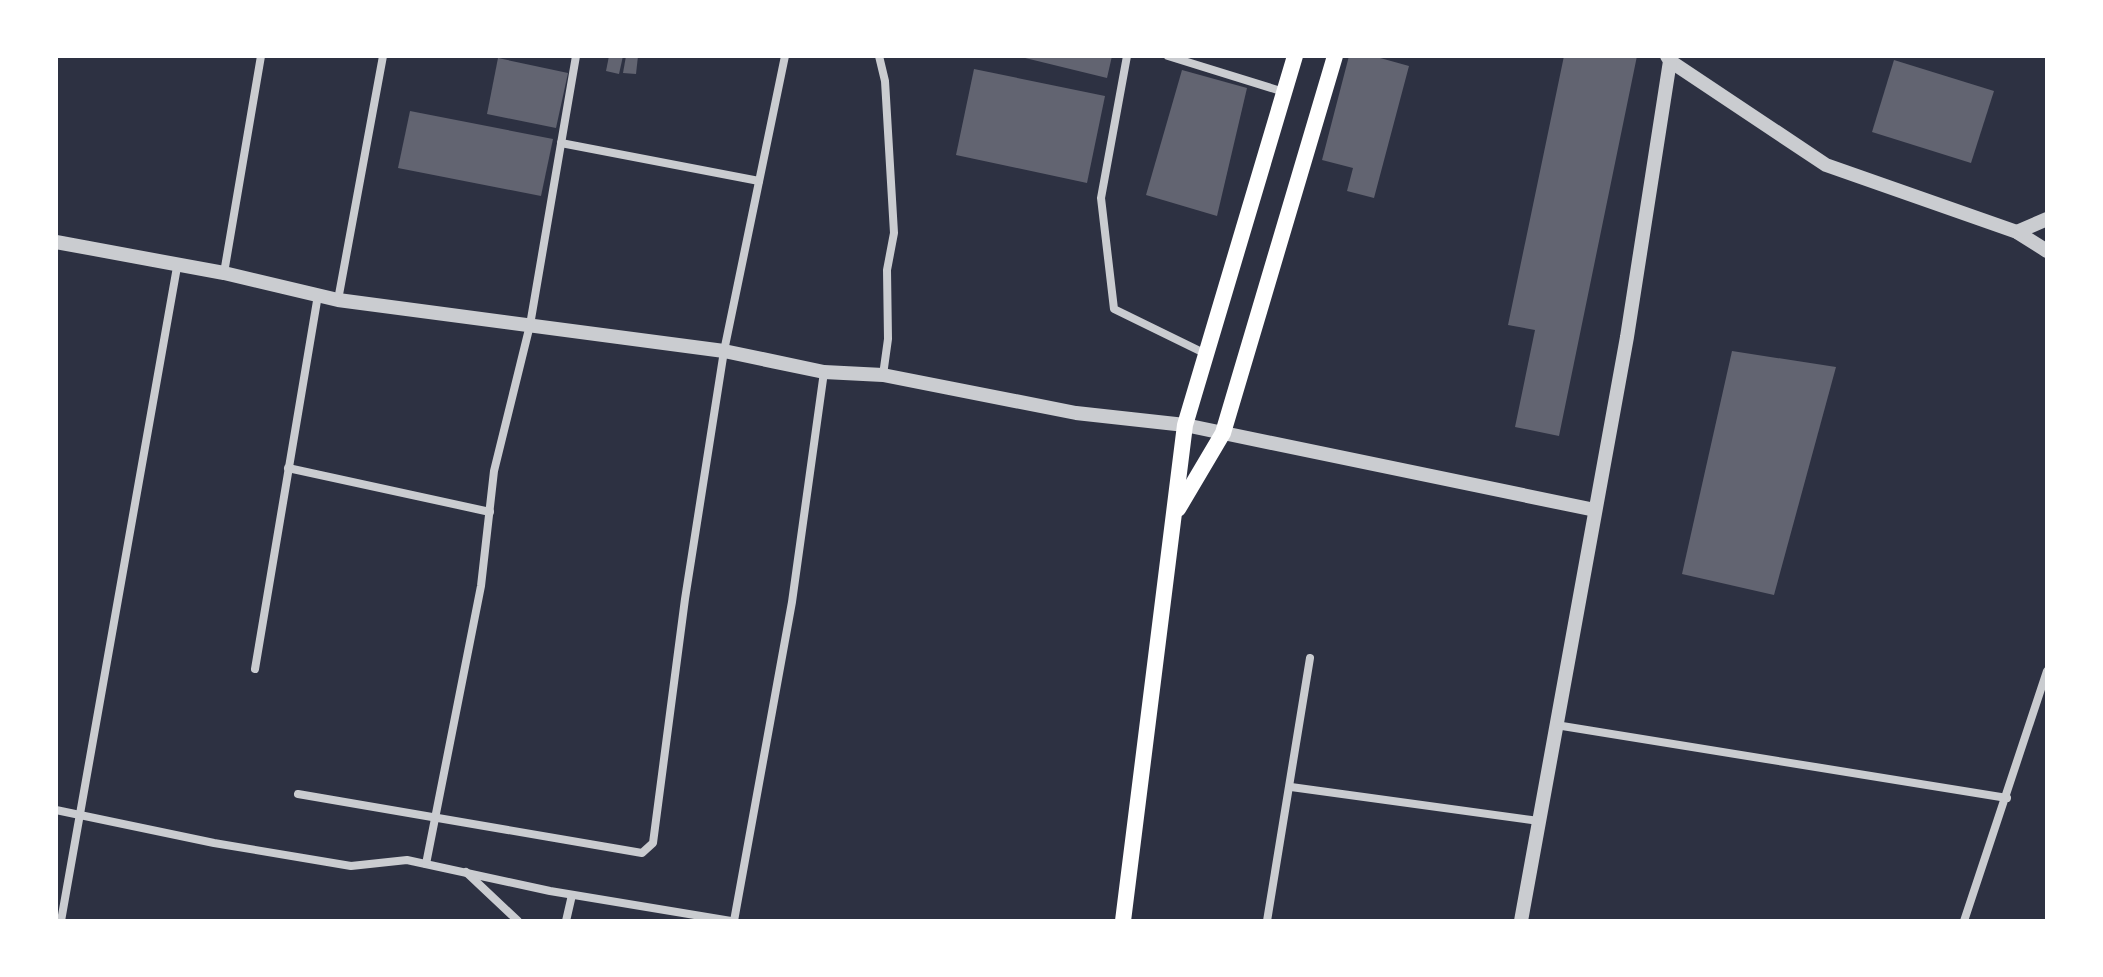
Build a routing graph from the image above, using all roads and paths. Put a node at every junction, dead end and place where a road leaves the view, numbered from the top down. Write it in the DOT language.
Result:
graph roads {
  1 [pos="261,56"];
  2 [pos="383,56"];
  3 [pos="576,56"];
  4 [pos="785,56"];
  5 [pos="879,56"];
  6 [pos="1127,56"];
  7 [pos="1168,56"];
  8 [pos="1295,56"];
  9 [pos="1335,56"];
  10 [pos="1668,58"];
  11 [pos="1284,92"];
  12 [pos="561,143"];
  13 [pos="759,181"];
  14 [pos="2047,219"];
  15 [pos="2017,232"];
  16 [pos="56,242"];
  17 [pos="2047,251"];
  18 [pos="177,267"];
  19 [pos="224,273"];
  20 [pos="318,295"];
  21 [pos="338,300"];
  22 [pos="530,325"];
  23 [pos="724,351"];
  24 [pos="1204,353"];
  25 [pos="824,372"];
  26 [pos="883,375"];
  27 [pos="1185,425"];
  28 [pos="1223,433"];
  29 [pos="288,468"];
  30 [pos="1595,510"];
  31 [pos="490,512"];
  32 [pos="1175,514"];
  33 [pos="1310,658"];
  34 [pos="255,669"];
  35 [pos="2047,671"];
  36 [pos="1556,725"];
  37 [pos="1291,787"];
  38 [pos="298,794"];
  39 [pos="2007,798"];
  40 [pos="56,810"];
  41 [pos="79,814"];
  42 [pos="434,816"];
  43 [pos="1539,821"];
  44 [pos="426,864"];
  45 [pos="465,871"];
  46 [pos="572,895"];
  47 [pos="61,921"];
  48 [pos="518,921"];
  49 [pos="566,921"];
  50 [pos="733,921"];
  51 [pos="1123,921"];
  52 [pos="1267,921"];
  53 [pos="1521,921"];
  54 [pos="1964,921"];
  1 -- 19 [label="street"];
  2 -- 21 [label="street"];
  3 -- 12 [label="street"];
  4 -- 13 [label="street"];
  5 -- 26 [label="street"];
  6 -- 24 [label="street"];
  7 -- 11 [label="street"];
  8 -- 11 [label="main road"];
  9 -- 28 [label="main road"];
  10 -- 15 [label="street"];
  10 -- 30 [label="street"];
  11 -- 24 [label="main road"];
  12 -- 13 [label="street"];
  12 -- 22 [label="street"];
  13 -- 23 [label="street"];
  14 -- 15 [label="street"];
  15 -- 17 [label="street"];
  16 -- 18 [label="street"];
  18 -- 19 [label="street"];
  18 -- 41 [label="street"];
  19 -- 20 [label="street"];
  20 -- 21 [label="street"];
  20 -- 29 [label="street"];
  21 -- 22 [label="street"];
  22 -- 23 [label="street"];
  22 -- 31 [label="street"];
  23 -- 25 [label="street"];
  23 -- 42 [label="street"];
  24 -- 27 [label="main road"];
  25 -- 26 [label="street"];
  25 -- 50 [label="street"];
  26 -- 27 [label="street"];
  27 -- 28 [label="street"];
  27 -- 32 [label="main road"];
  28 -- 30 [label="street"];
  28 -- 32 [label="main road"];
  29 -- 31 [label="street"];
  29 -- 34 [label="street"];
  30 -- 36 [label="street"];
  31 -- 42 [label="street"];
  32 -- 51 [label="main road"];
  33 -- 37 [label="street"];
  35 -- 39 [label="street"];
  36 -- 39 [label="street"];
  36 -- 43 [label="street"];
  37 -- 43 [label="street"];
  37 -- 52 [label="street"];
  38 -- 42 [label="street"];
  39 -- 54 [label="street"];
  40 -- 41 [label="street"];
  41 -- 44 [label="street"];
  41 -- 47 [label="street"];
  42 -- 44 [label="street"];
  43 -- 53 [label="street"];
  44 -- 45 [label="street"];
  45 -- 46 [label="street"];
  45 -- 48 [label="street"];
  46 -- 49 [label="street"];
  46 -- 50 [label="street"];
}
